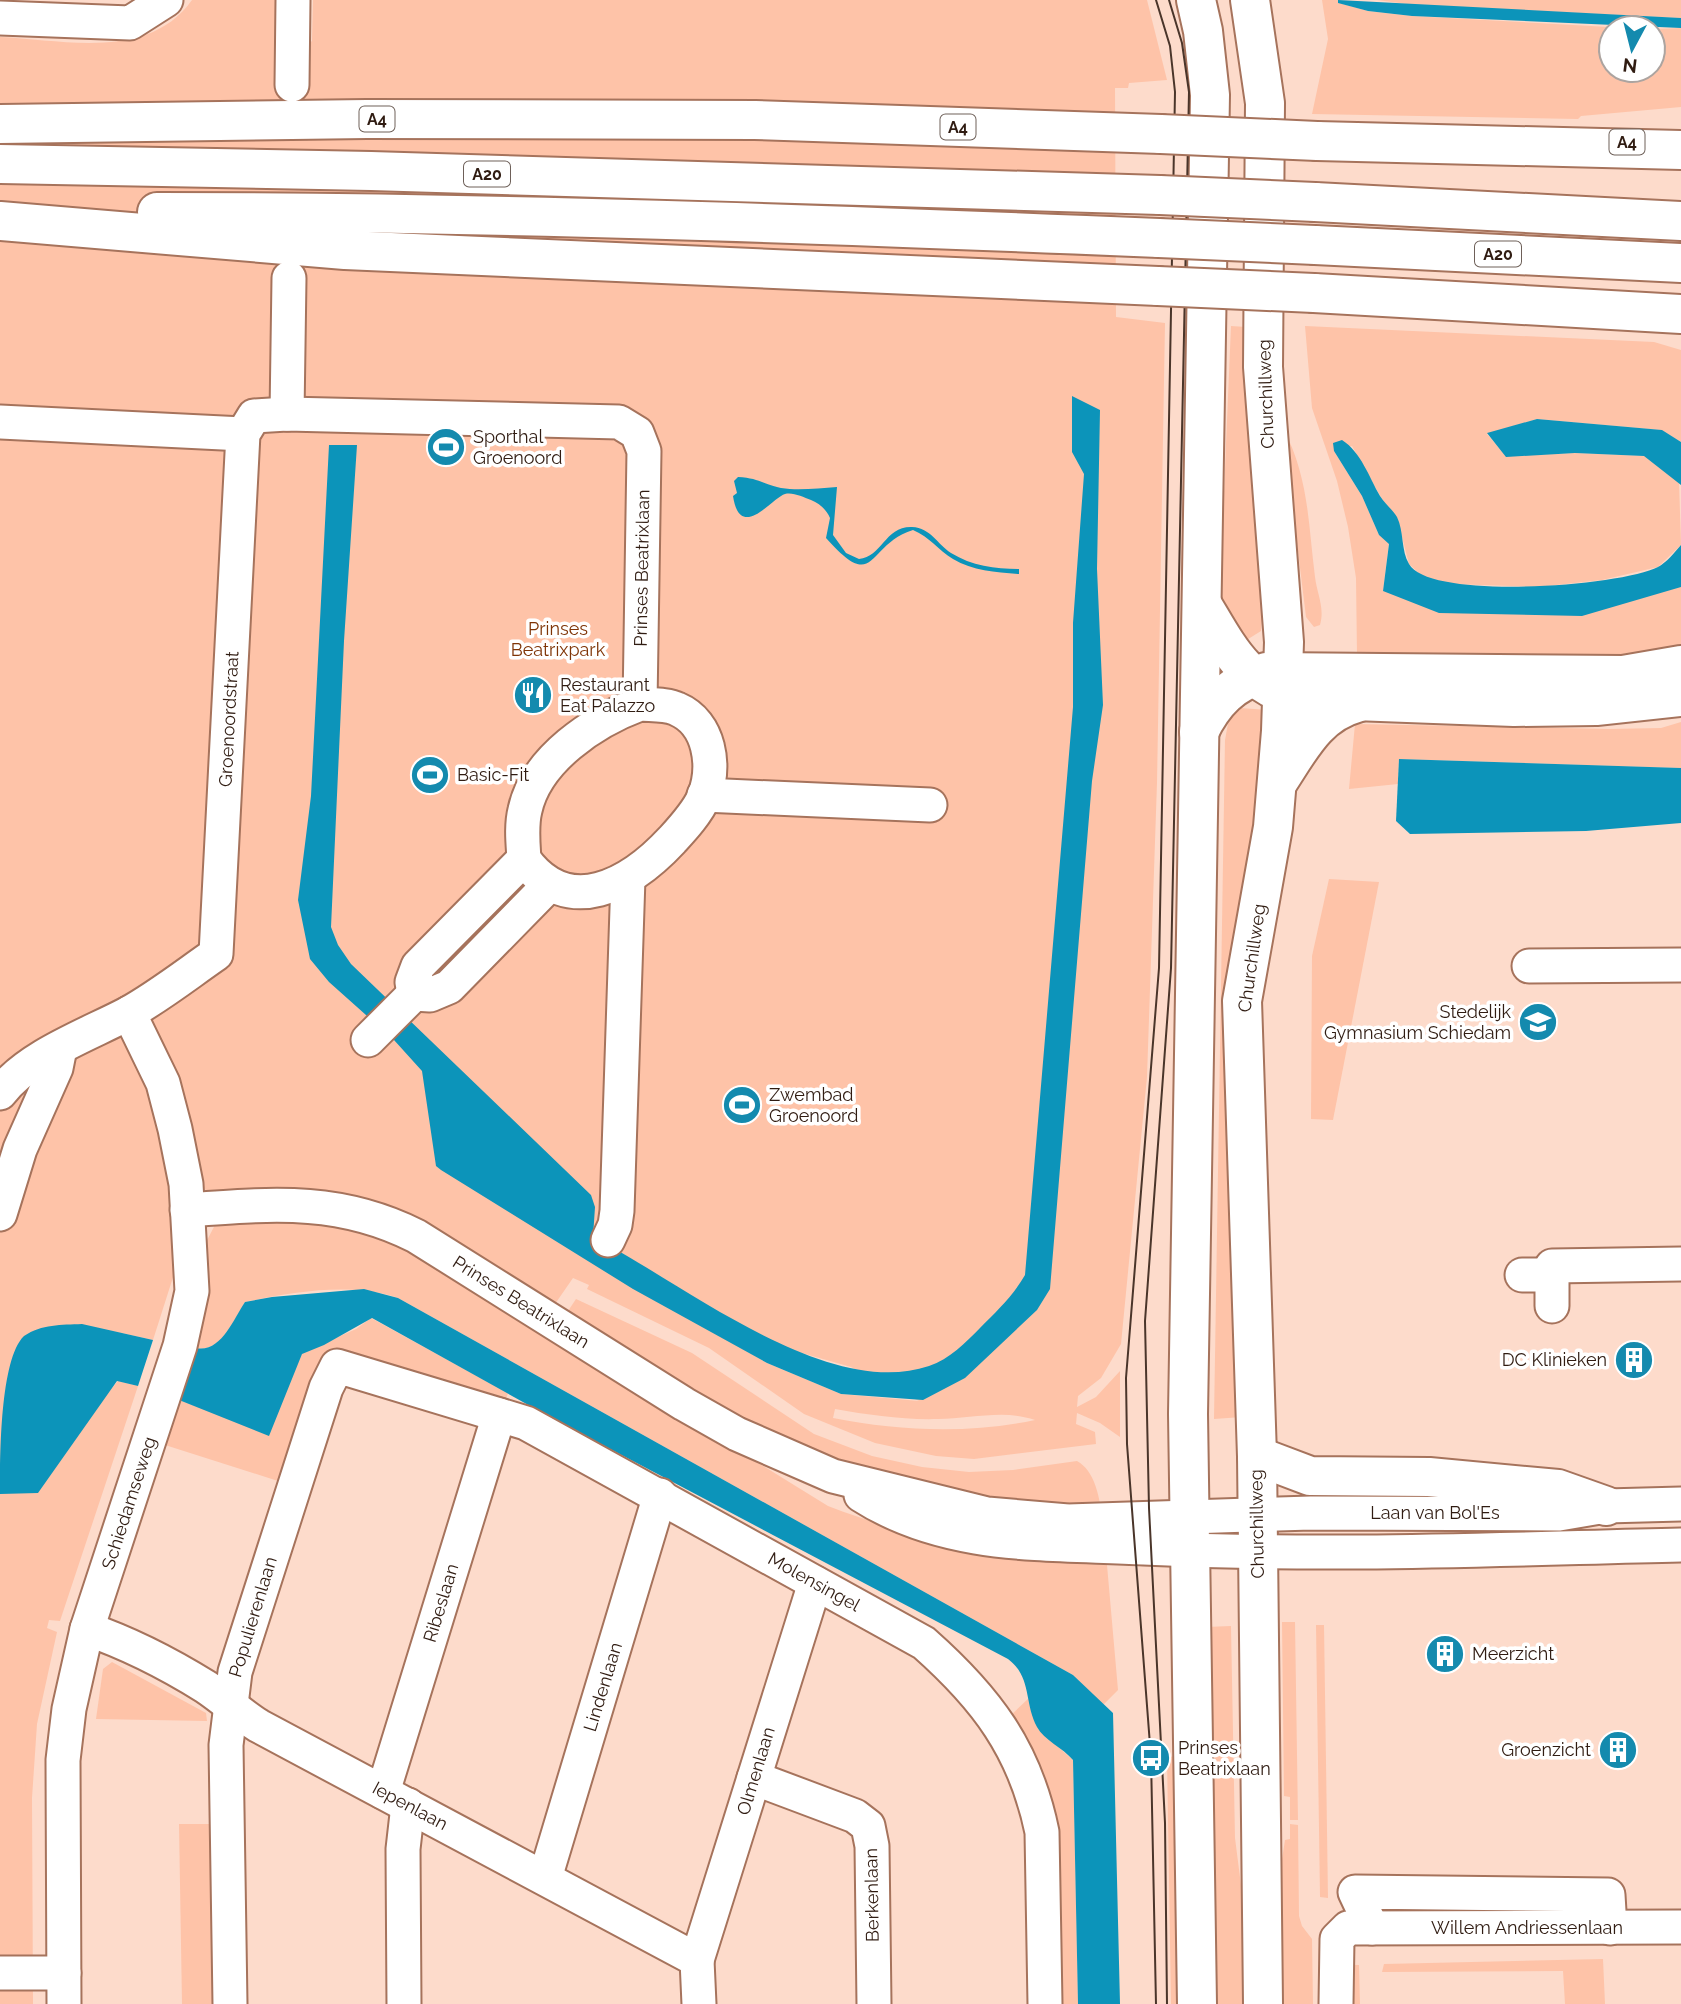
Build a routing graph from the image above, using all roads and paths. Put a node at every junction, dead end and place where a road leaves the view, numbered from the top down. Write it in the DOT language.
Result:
graph roads {
  1 [pos="166,0"];
  2 [pos="293,0"];
  3 [pos="1196,0"];
  4 [pos="1250,0"];
  5 [pos="0,18"];
  6 [pos="292,85"];
  7 [pos="0,124"];
  8 [pos="1681,135"];
  9 [pos="1572,149"];
  10 [pos="1681,150"];
  11 [pos="0,164"];
  12 [pos="0,212"];
  13 [pos="0,221"];
  14 [pos="1681,221"];
  15 [pos="1681,263"];
  16 [pos="289,278"];
  17 [pos="1629,311"];
  18 [pos="1681,314"];
  19 [pos="1681,337"];
  20 [pos="288,414"];
  21 [pos="0,422"];
  22 [pos="243,434"];
  23 [pos="1202,604"];
  24 [pos="1681,665"];
  25 [pos="1272,681"];
  26 [pos="1681,697"];
  27 [pos="1357,703"];
  28 [pos="640,704"];
  29 [pos="1199,732"];
  30 [pos="1278,782"];
  31 [pos="704,795"];
  32 [pos="930,805"];
  33 [pos="524,859"];
  34 [pos="628,878"];
  35 [pos="549,885"];
  36 [pos="1681,965"];
  37 [pos="1529,966"];
  38 [pos="410,998"];
  39 [pos="129,1013"];
  40 [pos="368,1040"];
  41 [pos="60,1048"];
  42 [pos="0,1093"];
  43 [pos="187,1210"];
  44 [pos="0,1214"];
  45 [pos="608,1240"];
  46 [pos="1681,1265"];
  47 [pos="1542,1285"];
  48 [pos="337,1366"];
  49 [pos="499,1415"];
  50 [pos="1256,1456"];
  51 [pos="660,1495"];
  52 [pos="1681,1504"];
  53 [pos="1605,1506"];
  54 [pos="1258,1514"];
  55 [pos="1189,1533"];
  56 [pos="1681,1545"];
  57 [pos="1258,1553"];
  58 [pos="815,1583"];
  59 [pos="88,1629"];
  60 [pos="229,1708"];
  61 [pos="754,1778"];
  62 [pos="395,1798"];
  63 [pos="545,1878"];
  64 [pos="1681,1927"];
  65 [pos="1372,1928"];
  66 [pos="1610,1928"];
  67 [pos="697,1960"];
  68 [pos="0,1973"];
  69 [pos="64,1988"];
  70 [pos="230,2004"];
  71 [pos="404,2004"];
  72 [pos="699,2004"];
  73 [pos="874,2004"];
  74 [pos="1045,2004"];
  75 [pos="1197,2004"];
  76 [pos="1263,2004"];
  77 [pos="1336,2004"];
  1 -- 5 [label="street"];
  2 -- 6 [label="street"];
  3 -- 23 [label="main road"];
  4 -- 25 [label="main road, Churchillweg"];
  7 -- 9 [label="main road, A4, bridge"];
  8 -- 9 [label="main road, A4"];
  9 -- 10 [label="main road, A4"];
  11 -- 14 [label="main road, A20, bridge"];
  12 -- 15 [label="main road, A20, bridge"];
  13 -- 17 [label="main road, bridge"];
  16 -- 20 [label="street"];
  17 -- 18 [label="main road"];
  17 -- 19 [label="main road"];
  20 -- 22 [label="street"];
  20 -- 28 [label="street, Prinses Beatrixlaan"];
  21 -- 22 [label="street"];
  22 -- 39 [label="street, Groenoordstraat"];
  23 -- 25 [label="main road"];
  23 -- 29 [label="main road"];
  24 -- 25 [label="main road"];
  25 -- 27 [label="main road"];
  25 -- 29 [label="main road"];
  25 -- 30 [label="main road, Churchillweg"];
  26 -- 27 [label="main road"];
  27 -- 30 [label="main road"];
  28 -- 31 [label="street"];
  28 -- 33 [label="street"];
  29 -- 55 [label="main road"];
  30 -- 50 [label="main road, Churchillweg"];
  31 -- 32 [label="street"];
  31 -- 34 [label="street"];
  33 -- 35 [label="street"];
  33 -- 38 [label="street"];
  34 -- 35 [label="street"];
  34 -- 45 [label="street"];
  35 -- 38 [label="street"];
  36 -- 37 [label="street"];
  38 -- 40 [label="street"];
  39 -- 41 [label="street"];
  39 -- 43 [label="street, Schiedamseweg"];
  41 -- 42 [label="street"];
  41 -- 44 [label="street"];
  43 -- 55 [label="street, Prinses Beatrixlaan"];
  43 -- 59 [label="street, Schiedamseweg"];
  46 -- 47 [label="street"];
  48 -- 49 [label="street, Molensingel"];
  48 -- 60 [label="street, Populierenlaan"];
  49 -- 51 [label="street, Molensingel"];
  49 -- 62 [label="street, Ribeslaan"];
  50 -- 53 [label="main road"];
  50 -- 54 [label="main road, Churchillweg"];
  51 -- 58 [label="street, Molensingel"];
  51 -- 63 [label="street, Lindenlaan"];
  52 -- 53 [label="street, Laan van Bol'Es"];
  53 -- 54 [label="street, Laan van Bol'Es"];
  54 -- 55 [label="street, Laan van Bol'Es"];
  54 -- 57 [label="main road, Churchillweg"];
  55 -- 57 [label="street, Laan van Bol'Es"];
  55 -- 75 [label="main road"];
  56 -- 57 [label="street, Laan van Bol'Es"];
  57 -- 76 [label="main road, Churchillweg"];
  58 -- 61 [label="street, Olmenlaan"];
  58 -- 74 [label="street, Molensingel"];
  59 -- 60 [label="street, Iepenlaan"];
  59 -- 69 [label="street, Schiedamseweg"];
  60 -- 62 [label="street, Iepenlaan"];
  60 -- 70 [label="street, Populierenlaan"];
  61 -- 67 [label="street, Olmenlaan"];
  61 -- 73 [label="street, Berkenlaan"];
  62 -- 63 [label="street, Iepenlaan"];
  62 -- 71 [label="street, Ribeslaan"];
  63 -- 67 [label="street, Iepenlaan"];
  64 -- 66 [label="street, Willem Andriessenlaan"];
  65 -- 66 [label="street, Willem Andriessenlaan"];
  65 -- 66 [label="street"];
  65 -- 77 [label="street, Willem Andriessenlaan"];
  67 -- 72 [label="street"];
  68 -- 69 [label="street"];
}
